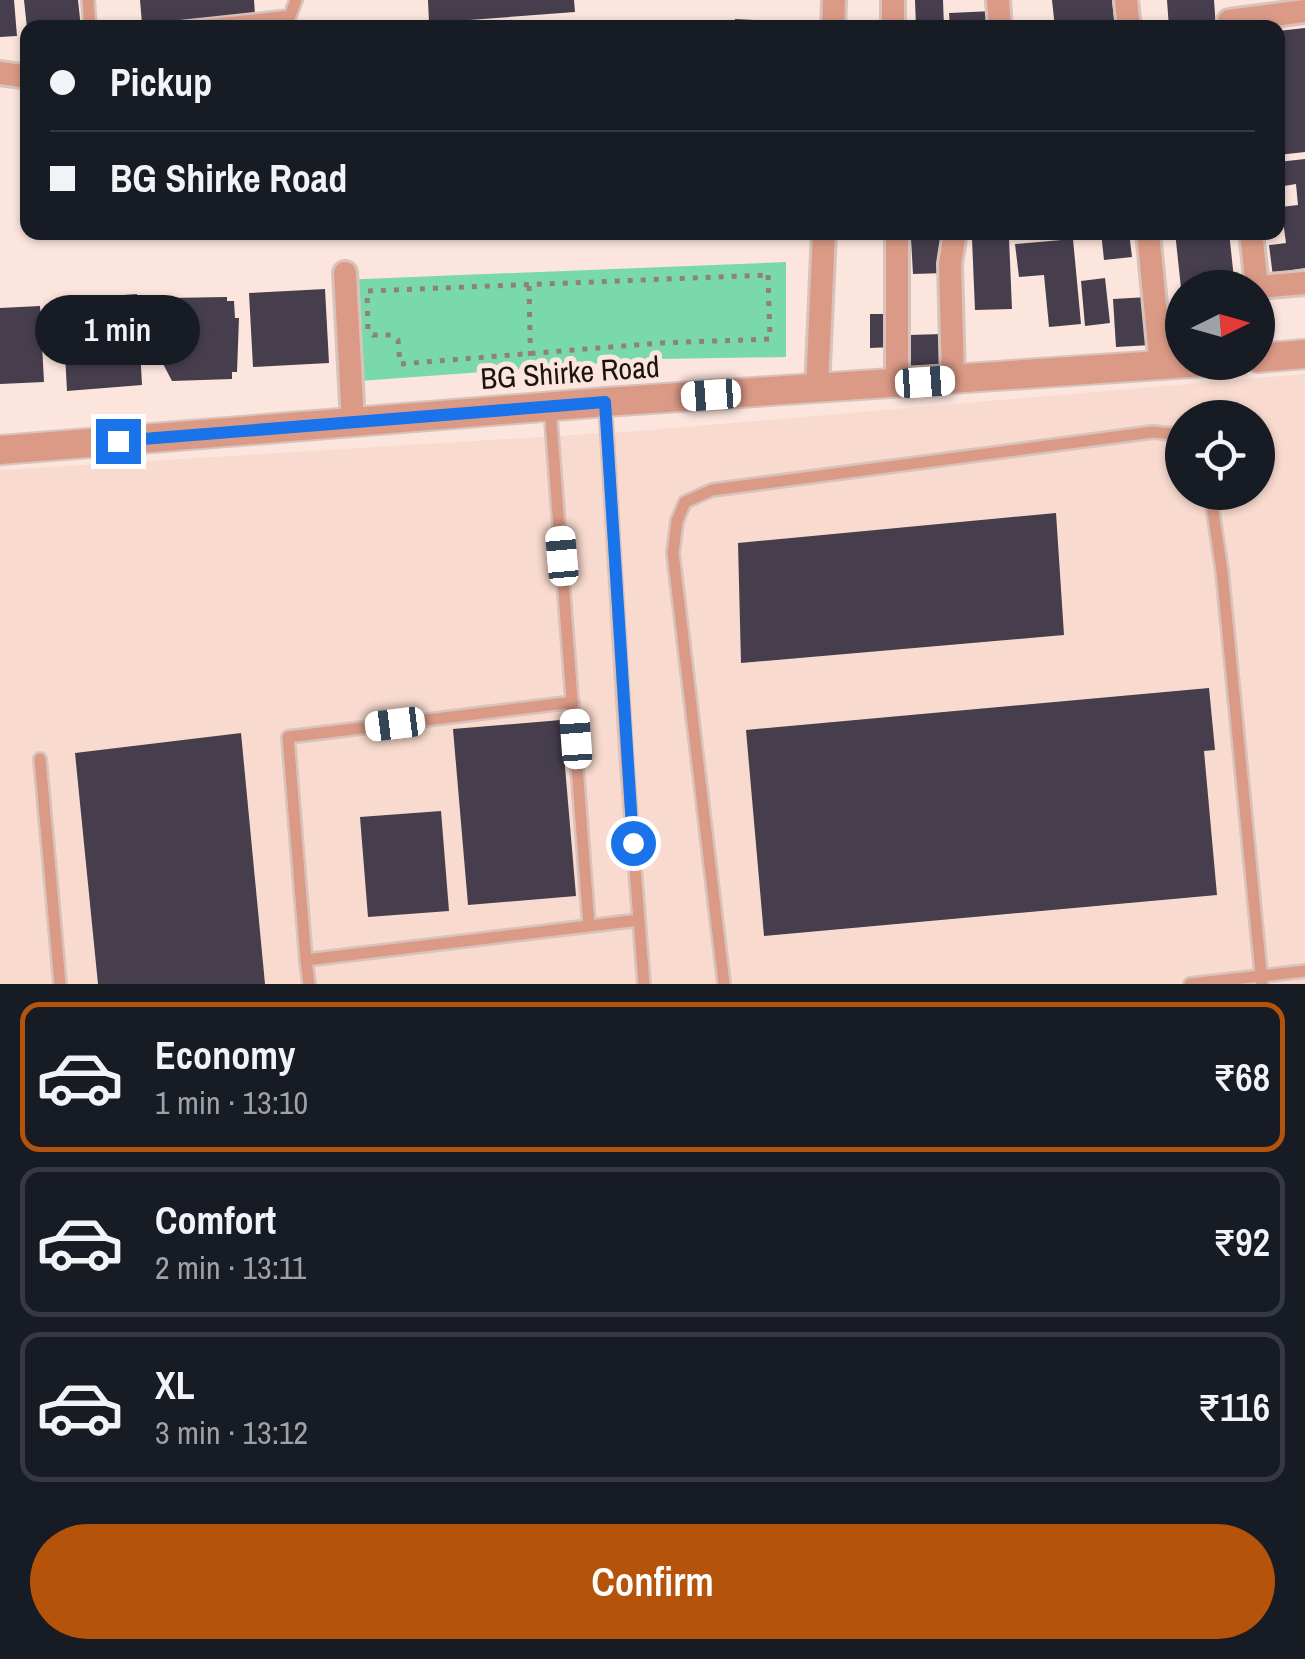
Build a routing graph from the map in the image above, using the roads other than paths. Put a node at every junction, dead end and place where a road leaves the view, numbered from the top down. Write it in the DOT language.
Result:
graph roads {
  1 [pos="296,0"];
  2 [pos="1305,12"];
  3 [pos="253,20"];
  4 [pos="1244,20"];
  5 [pos="824,240"];
  6 [pos="897,240"];
  7 [pos="954,240"];
  8 [pos="1149,240"];
  9 [pos="1253,240"];
  10 [pos="346,272"];
  11 [pos="1305,283"];
  12 [pos="1305,354"];
  13 [pos="1275,357"];
  14 [pos="1161,366"];
  15 [pos="1165,366"];
  16 [pos="953,380"];
  17 [pos="897,384"];
  18 [pos="817,388"];
  19 [pos="605,402"];
  20 [pos="541,408"];
  21 [pos="354,422"];
  22 [pos="1165,433"];
  23 [pos="0,450"];
  24 [pos="1213,510"];
  25 [pos="573,702"];
  26 [pos="40,759"];
  27 [pos="639,920"];
  28 [pos="589,926"];
  29 [pos="306,960"];
  30 [pos="1305,971"];
  31 [pos="1262,980"];
  32 [pos="60,984"];
  33 [pos="308,984"];
  34 [pos="644,984"];
  35 [pos="724,984"];
  36 [pos="1190,984"];
  1 -- 3 [label="lane"];
  2 -- 4 [label="street"];
  5 -- 18 [label="street"];
  6 -- 17 [label="street"];
  7 -- 16 [label="street"];
  8 -- 14 [label="street"];
  9 -- 11 [label="street"];
  10 -- 21 [label="street"];
  12 -- 13 [label="street"];
  14 -- 15 [label="street, BG Shirke Road"];
  14 -- 16 [label="street, BG Shirke Road"];
  16 -- 17 [label="street, BG Shirke Road"];
  17 -- 18 [label="street, BG Shirke Road"];
  18 -- 19 [label="street, BG Shirke Road"];
  19 -- 20 [label="street, BG Shirke Road"];
  19 -- 27 [label="lane"];
  20 -- 21 [label="street, BG Shirke Road"];
  20 -- 25 [label="lane"];
  21 -- 23 [label="street, BG Shirke Road"];
  22 -- 35 [label="lane"];
  24 -- 31 [label="lane"];
  25 -- 28 [label="lane"];
  25 -- 29 [label="lane"];
  26 -- 32 [label="lane"];
  27 -- 28 [label="lane"];
  27 -- 34 [label="lane"];
  28 -- 29 [label="lane"];
  29 -- 33 [label="lane"];
  30 -- 31 [label="lane"];
  31 -- 36 [label="lane"];
}
